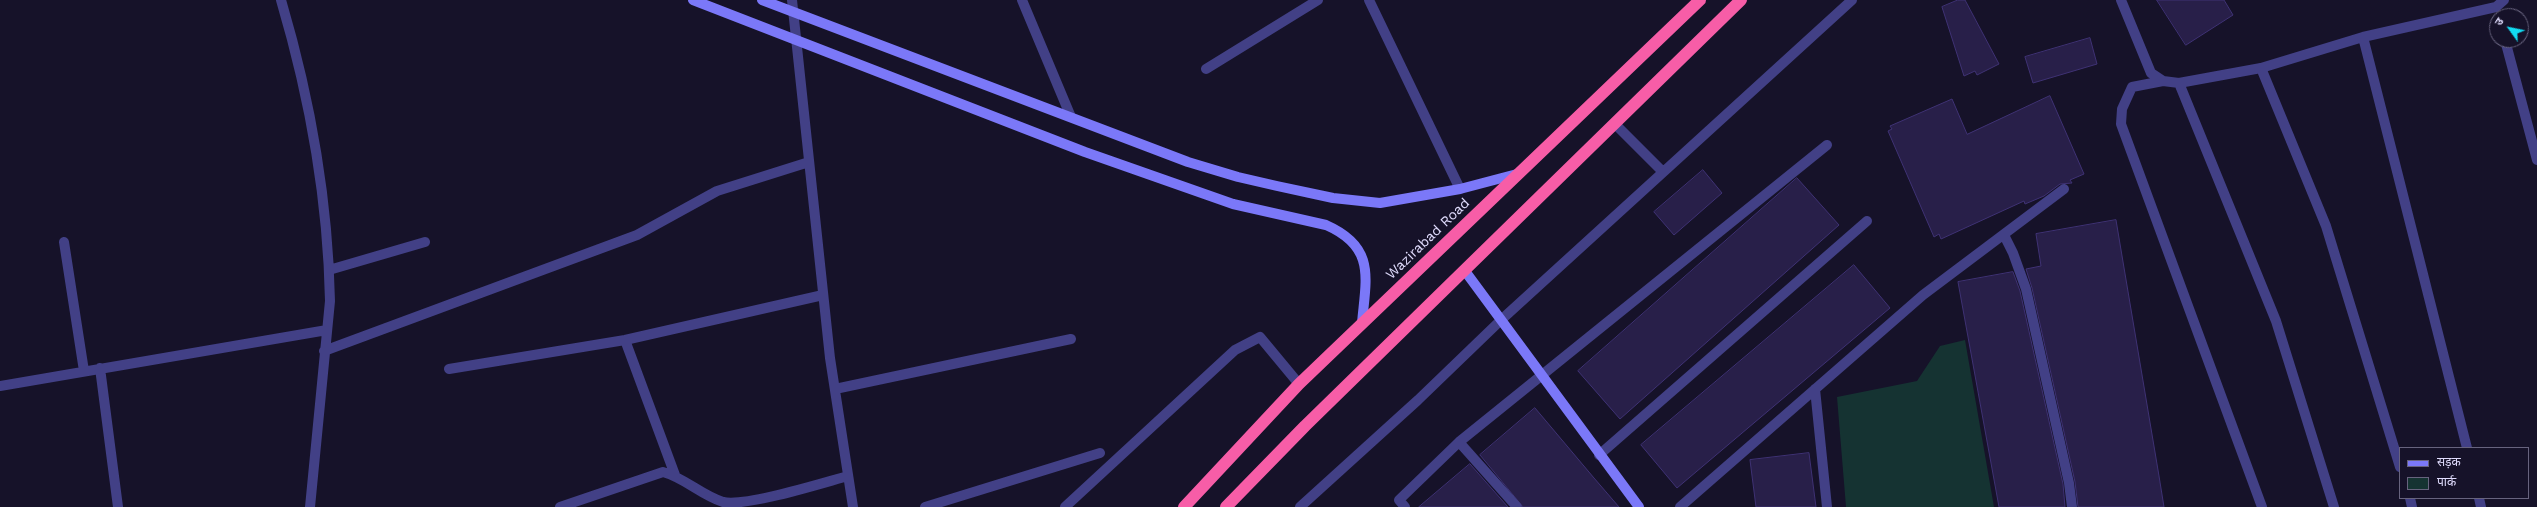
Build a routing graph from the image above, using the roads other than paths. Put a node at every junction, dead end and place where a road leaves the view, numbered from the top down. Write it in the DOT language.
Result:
graph roads {
  1 [pos="281,0"];
  2 [pos="693,0"];
  3 [pos="762,0"];
  4 [pos="792,0"];
  5 [pos="1022,0"];
  6 [pos="1318,0"];
  7 [pos="1369,0"];
  8 [pos="1700,0"];
  9 [pos="1741,0"];
  10 [pos="1852,0"];
  11 [pos="2504,0"];
  12 [pos="2123,1"];
  13 [pos="2496,8"];
  14 [pos="2489,10"];
  15 [pos="794,12"];
  16 [pos="2363,37"];
  17 [pos="796,41"];
  18 [pos="2507,48"];
  19 [pos="2261,68"];
  20 [pos="1206,69"];
  21 [pos="2163,81"];
  22 [pos="2179,83"];
  23 [pos="1071,117"];
  24 [pos="1615,124"];
  25 [pos="1827,145"];
  26 [pos="2537,160"];
  27 [pos="809,162"];
  28 [pos="1662,171"];
  29 [pos="1517,174"];
  30 [pos="1460,189"];
  31 [pos="2064,189"];
  32 [pos="1868,221"];
  33 [pos="2004,234"];
  34 [pos="64,242"];
  35 [pos="425,242"];
  36 [pos="329,270"];
  37 [pos="1465,271"];
  38 [pos="823,295"];
  39 [pos="1501,320"];
  40 [pos="1362,323"];
  41 [pos="327,330"];
  42 [pos="1070,339"];
  43 [pos="625,340"];
  44 [pos="324,351"];
  45 [pos="100,368"];
  46 [pos="449,369"];
  47 [pos="84,371"];
  48 [pos="1540,375"];
  49 [pos="1298,384"];
  50 [pos="0,386"];
  51 [pos="835,389"];
  52 [pos="1815,389"];
  53 [pos="1459,442"];
  54 [pos="2466,447"];
  55 [pos="1100,453"];
  56 [pos="1599,455"];
  57 [pos="2399,464"];
  58 [pos="675,476"];
  59 [pos="848,476"];
  60 [pos="565,506"];
  61 [pos="118,507"];
  62 [pos="310,507"];
  63 [pos="853,507"];
  64 [pos="925,507"];
  65 [pos="1065,507"];
  66 [pos="1184,507"];
  67 [pos="1226,507"];
  68 [pos="1300,507"];
  69 [pos="1405,507"];
  70 [pos="1516,507"];
  71 [pos="1639,507"];
  72 [pos="1680,507"];
  73 [pos="1827,507"];
  74 [pos="2072,507"];
  75 [pos="2262,507"];
  76 [pos="2334,507"];
  1 -- 36 [label="street"];
  2 -- 17 [label="main road"];
  3 -- 15 [label="main road"];
  4 -- 15 [label="street"];
  5 -- 23 [label="street"];
  6 -- 20 [label="street"];
  7 -- 30 [label="street"];
  8 -- 29 [label="highway, Wazirabad Road"];
  9 -- 24 [label="highway"];
  10 -- 28 [label="street"];
  11 -- 13 [label="street"];
  12 -- 21 [label="street"];
  14 -- 16 [label="street"];
  15 -- 17 [label="street"];
  15 -- 23 [label="main road"];
  16 -- 19 [label="street"];
  16 -- 54 [label="street"];
  17 -- 27 [label="street"];
  17 -- 40 [label="main road"];
  18 -- 26 [label="street"];
  19 -- 22 [label="street"];
  19 -- 57 [label="street"];
  21 -- 22 [label="street"];
  21 -- 75 [label="street"];
  22 -- 76 [label="street"];
  23 -- 30 [label="main road"];
  24 -- 28 [label="street"];
  24 -- 37 [label="highway"];
  25 -- 48 [label="street"];
  27 -- 38 [label="street"];
  27 -- 44 [label="street"];
  28 -- 39 [label="street"];
  29 -- 30 [label="main road"];
  29 -- 40 [label="highway, Wazirabad Road"];
  31 -- 33 [label="street"];
  32 -- 56 [label="street"];
  33 -- 52 [label="street"];
  33 -- 74 [label="street"];
  34 -- 47 [label="street"];
  35 -- 36 [label="street"];
  36 -- 41 [label="street"];
  37 -- 39 [label="main road"];
  37 -- 67 [label="highway"];
  38 -- 43 [label="street"];
  38 -- 51 [label="street"];
  39 -- 48 [label="main road"];
  39 -- 68 [label="street"];
  40 -- 49 [label="highway, Wazirabad Road"];
  41 -- 44 [label="street"];
  41 -- 45 [label="street"];
  42 -- 51 [label="street"];
  43 -- 46 [label="street"];
  43 -- 58 [label="street"];
  44 -- 62 [label="street"];
  45 -- 47 [label="street"];
  45 -- 61 [label="street"];
  47 -- 50 [label="street"];
  48 -- 53 [label="street"];
  48 -- 56 [label="main road"];
  49 -- 65 [label="street"];
  49 -- 66 [label="highway, Wazirabad Road"];
  51 -- 59 [label="street"];
  52 -- 72 [label="street"];
  52 -- 73 [label="street"];
  53 -- 69 [label="street"];
  53 -- 70 [label="street"];
  55 -- 64 [label="street"];
  56 -- 71 [label="main road"];
  58 -- 59 [label="street"];
  58 -- 60 [label="street"];
  59 -- 63 [label="street"];
}
